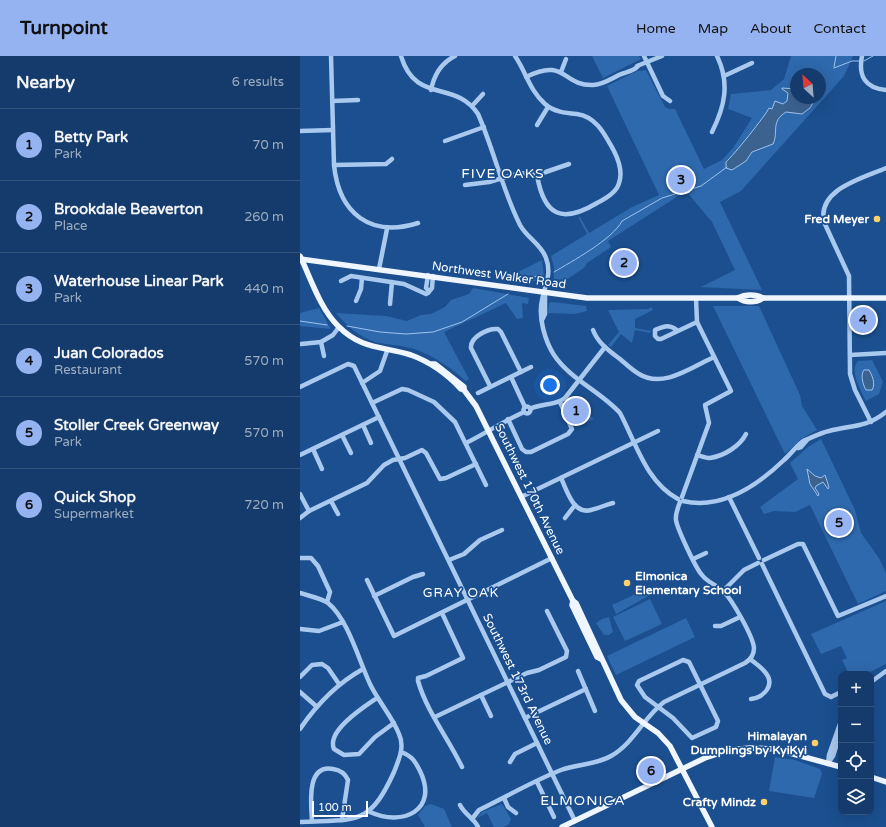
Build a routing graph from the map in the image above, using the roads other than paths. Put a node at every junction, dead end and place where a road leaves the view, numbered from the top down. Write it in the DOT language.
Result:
graph roads {
  1 [pos="331,56"];
  2 [pos="401,56"];
  3 [pos="455,56"];
  4 [pos="515,56"];
  5 [pos="644,56"];
  6 [pos="662,56"];
  7 [pos="717,56"];
  8 [pos="862,56"];
  9 [pos="566,59"];
  10 [pos="648,63"];
  11 [pos="752,63"];
  12 [pos="561,72"];
  13 [pos="724,76"];
  14 [pos="526,77"];
  15 [pos="430,90"];
  16 [pos="886,90"];
  17 [pos="483,94"];
  18 [pos="358,100"];
  19 [pos="332,101"];
  20 [pos="670,101"];
  21 [pos="472,106"];
  22 [pos="548,107"];
  23 [pos="537,125"];
  24 [pos="484,127"];
  25 [pos="333,130"];
  26 [pos="300,131"];
  27 [pos="712,132"];
  28 [pos="445,141"];
  29 [pos="392,159"];
  30 [pos="569,164"];
  31 [pos="334,165"];
  32 [pos="886,168"];
  33 [pos="537,175"];
  34 [pos="501,179"];
  35 [pos="465,185"];
  36 [pos="418,223"];
  37 [pos="387,229"];
  38 [pos="300,258"];
  39 [pos="378,269"];
  40 [pos="431,276"];
  41 [pos="362,278"];
  42 [pos="340,281"];
  43 [pos="392,282"];
  44 [pos="545,292"];
  45 [pos="696,298"];
  46 [pos="850,298"];
  47 [pos="886,298"];
  48 [pos="356,301"];
  49 [pos="390,304"];
  50 [pos="697,322"];
  51 [pos="340,327"];
  52 [pos="593,330"];
  53 [pos="677,330"];
  54 [pos="321,342"];
  55 [pos="301,344"];
  56 [pos="605,347"];
  57 [pos="387,351"];
  58 [pos="886,354"];
  59 [pos="850,355"];
  60 [pos="324,356"];
  61 [pos="714,357"];
  62 [pos="531,368"];
  63 [pos="521,372"];
  64 [pos="511,376"];
  65 [pos="579,379"];
  66 [pos="362,383"];
  67 [pos="490,386"];
  68 [pos="300,387"];
  69 [pos="478,393"];
  70 [pos="560,402"];
  71 [pos="372,403"];
  72 [pos="526,409"];
  73 [pos="886,412"];
  74 [pos="379,417"];
  75 [pos="508,420"];
  76 [pos="871,422"];
  77 [pos="363,425"];
  78 [pos="658,431"];
  79 [pos="490,432"];
  80 [pos="746,434"];
  81 [pos="342,435"];
  82 [pos="634,442"];
  83 [pos="371,443"];
  84 [pos="466,443"];
  85 [pos="313,449"];
  86 [pos="351,452"];
  87 [pos="300,455"];
  88 [pos="697,456"];
  89 [pos="400,460"];
  90 [pos="476,464"];
  91 [pos="322,469"];
  92 [pos="561,478"];
  93 [pos="486,485"];
  94 [pos="300,494"];
  95 [pos="521,497"];
  96 [pos="729,497"];
  97 [pos="681,500"];
  98 [pos="331,501"];
  99 [pos="613,503"];
  100 [pos="575,505"];
  101 [pos="309,512"];
  102 [pos="338,514"];
  103 [pos="300,518"];
  104 [pos="565,518"];
  105 [pos="502,530"];
  106 [pos="706,553"];
  107 [pos="300,558"];
  108 [pos="552,558"];
  109 [pos="694,559"];
  110 [pos="449,560"];
  111 [pos="761,561"];
  112 [pos="423,574"];
  113 [pos="367,580"];
  114 [pos="723,591"];
  115 [pos="300,593"];
  116 [pos="374,596"];
  117 [pos="886,596"];
  118 [pos="467,598"];
  119 [pos="327,602"];
  120 [pos="547,611"];
  121 [pos="442,613"];
  122 [pos="740,617"];
  123 [pos="343,622"];
  124 [pos="715,626"];
  125 [pos="300,629"];
  126 [pos="750,659"];
  127 [pos="363,669"];
  128 [pos="886,670"];
  129 [pos="578,671"];
  130 [pos="300,677"];
  131 [pos="874,680"];
  132 [pos="508,682"];
  133 [pos="339,684"];
  134 [pos="700,685"];
  135 [pos="586,689"];
  136 [pos="300,692"];
  137 [pos="838,694"];
  138 [pos="481,695"];
  139 [pos="377,698"];
  140 [pos="751,700"];
  141 [pos="316,706"];
  142 [pos="658,707"];
  143 [pos="595,711"];
  144 [pos="491,716"];
  145 [pos="434,718"];
  146 [pos="525,718"];
  147 [pos="394,723"];
  148 [pos="645,724"];
  149 [pos="300,729"];
  150 [pos="838,730"];
  151 [pos="838,740"];
  152 [pos="537,743"];
  153 [pos="402,752"];
  154 [pos="510,762"];
  155 [pos="828,764"];
  156 [pos="838,766"];
  157 [pos="462,767"];
  158 [pos="683,769"];
  159 [pos="552,774"];
  160 [pos="874,778"];
  161 [pos="537,782"];
  162 [pos="886,782"];
  163 [pos="504,798"];
  164 [pos="460,805"];
  165 [pos="370,812"];
  166 [pos="516,813"];
  167 [pos="554,817"];
  168 [pos="472,819"];
  169 [pos="342,820"];
  170 [pos="312,821"];
  171 [pos="575,821"];
  172 [pos="300,822"];
  173 [pos="478,827"];
  174 [pos="562,827"];
  175 [pos="712,827"];
  1 -- 19 [label="street"];
  2 -- 15 [label="street"];
  3 -- 15 [label="street"];
  4 -- 14 [label="street"];
  5 -- 10 [label="street"];
  6 -- 10 [label="street"];
  7 -- 13 [label="street"];
  8 -- 16 [label="street"];
  9 -- 12 [label="street"];
  10 -- 12 [label="street"];
  10 -- 20 [label="street"];
  11 -- 13 [label="street"];
  12 -- 14 [label="street"];
  13 -- 27 [label="street"];
  14 -- 22 [label="street"];
  15 -- 21 [label="street"];
  17 -- 21 [label="street"];
  18 -- 19 [label="street"];
  19 -- 25 [label="street"];
  21 -- 24 [label="street"];
  22 -- 23 [label="street"];
  22 -- 33 [label="street"];
  24 -- 28 [label="street"];
  24 -- 34 [label="street"];
  25 -- 26 [label="street"];
  25 -- 31 [label="street"];
  29 -- 31 [label="street"];
  30 -- 33 [label="street"];
  31 -- 37 [label="street"];
  32 -- 46 [label="street"];
  33 -- 34 [label="street"];
  34 -- 35 [label="street"];
  34 -- 44 [label="street"];
  36 -- 37 [label="street"];
  37 -- 39 [label="street"];
  38 -- 39 [label="main road, Northwest Walker Road"];
  38 -- 51 [label="main road, Southwest 170th Avenue"];
  39 -- 40 [label="main road, Northwest Walker Road"];
  40 -- 43 [label="street"];
  40 -- 44 [label="main road, Northwest Walker Road"];
  41 -- 42 [label="street"];
  41 -- 43 [label="street"];
  41 -- 48 [label="street"];
  43 -- 49 [label="street"];
  44 -- 45 [label="main road, Northwest Walker Road"];
  44 -- 65 [label="street"];
  45 -- 46 [label="main road, Northwest Walker Road"];
  45 -- 50 [label="street"];
  46 -- 47 [label="main road, Northwest Walker Road"];
  46 -- 59 [label="street"];
  50 -- 53 [label="street"];
  50 -- 61 [label="street"];
  51 -- 54 [label="street"];
  51 -- 57 [label="main road, Southwest 170th Avenue"];
  52 -- 56 [label="street"];
  54 -- 55 [label="street"];
  54 -- 60 [label="street"];
  56 -- 61 [label="street"];
  56 -- 65 [label="street"];
  57 -- 66 [label="street"];
  57 -- 79 [label="main road, Southwest 170th Avenue"];
  58 -- 59 [label="street"];
  59 -- 76 [label="street"];
  61 -- 88 [label="street"];
  62 -- 63 [label="street"];
  63 -- 64 [label="street"];
  63 -- 67 [label="street"];
  64 -- 67 [label="street"];
  64 -- 72 [label="street"];
  65 -- 70 [label="street"];
  65 -- 82 [label="street"];
  66 -- 68 [label="street, Southwest 173rd Avenue"];
  66 -- 71 [label="street, Southwest 173rd Avenue"];
  67 -- 69 [label="street"];
  70 -- 72 [label="street"];
  70 -- 75 [label="street"];
  71 -- 74 [label="street, Southwest 173rd Avenue"];
  71 -- 84 [label="street"];
  72 -- 75 [label="street"];
  73 -- 76 [label="street"];
  74 -- 77 [label="street"];
  74 -- 89 [label="street, Southwest 173rd Avenue"];
  75 -- 79 [label="street"];
  76 -- 96 [label="street"];
  77 -- 81 [label="street"];
  77 -- 83 [label="street"];
  78 -- 82 [label="street"];
  79 -- 84 [label="street"];
  79 -- 95 [label="main road, Southwest 170th Avenue"];
  80 -- 88 [label="street"];
  81 -- 85 [label="street"];
  81 -- 86 [label="street"];
  82 -- 92 [label="street"];
  82 -- 97 [label="street"];
  84 -- 90 [label="street"];
  85 -- 87 [label="street"];
  85 -- 91 [label="street"];
  88 -- 97 [label="street"];
  89 -- 90 [label="street"];
  89 -- 98 [label="street"];
  89 -- 110 [label="street, Southwest 173rd Avenue"];
  90 -- 93 [label="street"];
  92 -- 95 [label="street"];
  92 -- 100 [label="street"];
  94 -- 101 [label="street"];
  95 -- 108 [label="main road, Southwest 170th Avenue"];
  96 -- 97 [label="street"];
  96 -- 111 [label="street"];
  97 -- 109 [label="street"];
  98 -- 101 [label="street"];
  98 -- 102 [label="street"];
  99 -- 100 [label="street"];
  100 -- 104 [label="street"];
  101 -- 103 [label="street"];
  105 -- 110 [label="street"];
  106 -- 109 [label="street"];
  107 -- 119 [label="street"];
  108 -- 118 [label="street"];
  108 -- 148 [label="main road, Southwest 170th Avenue"];
  109 -- 114 [label="street"];
  110 -- 118 [label="street, Southwest 173rd Avenue"];
  111 -- 114 [label="street"];
  111 -- 117 [label="street"];
  111 -- 137 [label="street"];
  112 -- 116 [label="street"];
  113 -- 116 [label="street"];
  114 -- 122 [label="street"];
  115 -- 119 [label="street"];
  116 -- 121 [label="street"];
  118 -- 121 [label="street"];
  118 -- 132 [label="street, Southwest 173rd Avenue"];
  119 -- 123 [label="street"];
  120 -- 132 [label="street"];
  121 -- 145 [label="street"];
  122 -- 124 [label="street"];
  122 -- 126 [label="street"];
  123 -- 125 [label="street"];
  123 -- 127 [label="street"];
  126 -- 134 [label="street"];
  126 -- 140 [label="street"];
  127 -- 133 [label="street"];
  127 -- 139 [label="street"];
  128 -- 131 [label="street"];
  129 -- 135 [label="street"];
  130 -- 133 [label="street"];
  132 -- 138 [label="street"];
  132 -- 146 [label="street, Southwest 173rd Avenue"];
  133 -- 141 [label="street"];
  134 -- 142 [label="street"];
  134 -- 142 [label="street"];
  134 -- 142 [label="street"];
  135 -- 143 [label="street"];
  135 -- 146 [label="street"];
  136 -- 141 [label="street"];
  138 -- 144 [label="street"];
  138 -- 145 [label="street"];
  139 -- 147 [label="street"];
  139 -- 147 [label="street"];
  141 -- 149 [label="street"];
  142 -- 148 [label="street"];
  145 -- 157 [label="street"];
  146 -- 152 [label="street, Southwest 173rd Avenue"];
  147 -- 153 [label="street"];
  148 -- 158 [label="main road, Southwest 170th Avenue"];
  148 -- 159 [label="street"];
  150 -- 155 [label="street"];
  151 -- 155 [label="street"];
  152 -- 154 [label="street"];
  152 -- 159 [label="street, Southwest 173rd Avenue"];
  153 -- 165 [label="street"];
  153 -- 165 [label="street"];
  155 -- 156 [label="main road"];
  155 -- 158 [label="main road"];
  158 -- 171 [label="main road"];
  158 -- 175 [label="main road, Southwest 170th Avenue"];
  159 -- 161 [label="street"];
  159 -- 171 [label="street, Southwest 173rd Avenue"];
  160 -- 162 [label="main road"];
  161 -- 163 [label="street"];
  161 -- 167 [label="street"];
  163 -- 166 [label="street"];
  163 -- 168 [label="street"];
  164 -- 168 [label="street"];
  165 -- 169 [label="street"];
  168 -- 173 [label="street"];
  169 -- 170 [label="street"];
  169 -- 170 [label="street"];
  170 -- 172 [label="street"];
  171 -- 174 [label="main road"];
}
